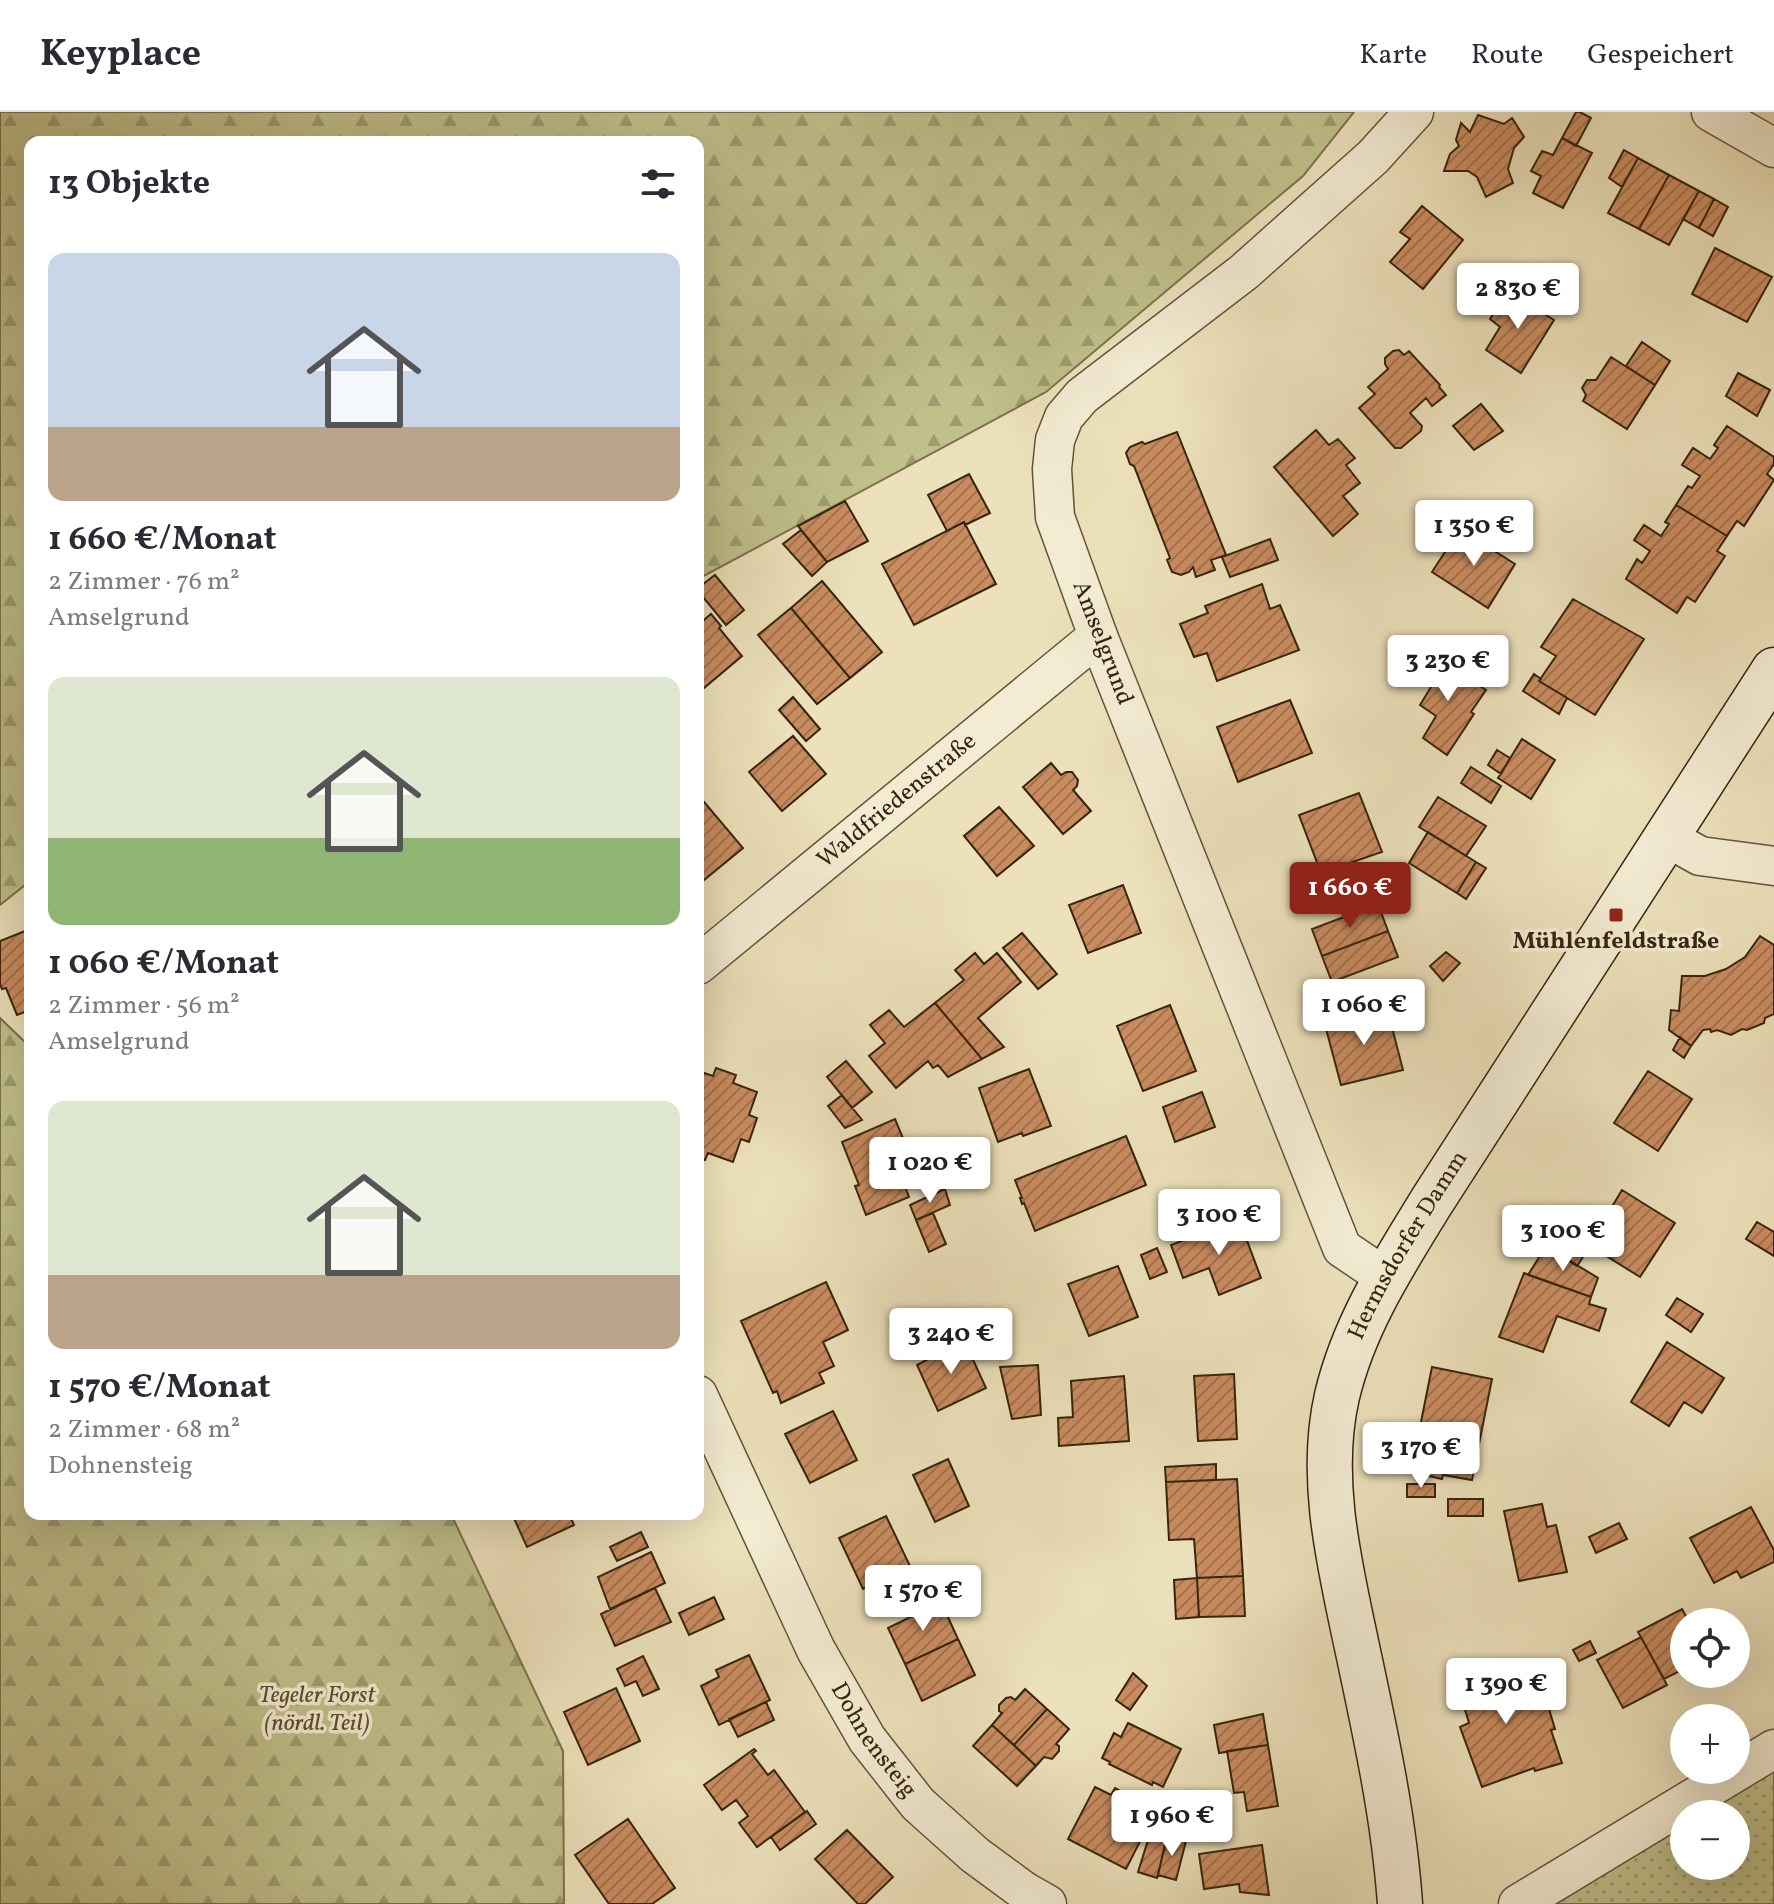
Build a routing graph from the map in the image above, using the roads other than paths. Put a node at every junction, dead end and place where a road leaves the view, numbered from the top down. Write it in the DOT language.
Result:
graph roads {
  1 [pos="1414,112"];
  2 [pos="1711,112"];
  3 [pos="1774,148"];
  4 [pos="1098,636"];
  5 [pos="1774,670"];
  6 [pos="1666,837"];
  7 [pos="1774,866"];
  8 [pos="704,960"];
  9 [pos="1385,1277"];
  10 [pos="704,1408"];
  11 [pos="1774,1749"];
  12 [pos="1047,1904"];
  13 [pos="1400,1904"];
  14 [pos="1518,1904"];
  1 -- 4 [label="street, Amselgrund"];
  2 -- 3 [label="street"];
  4 -- 8 [label="street, Waldfriedenstraße"];
  4 -- 9 [label="street, Amselgrund"];
  5 -- 6 [label="main road, Hermsdorfer Damm"];
  6 -- 7 [label="street"];
  6 -- 9 [label="main road, Hermsdorfer Damm"];
  9 -- 13 [label="main road, Hermsdorfer Damm"];
  10 -- 12 [label="street, Dohnensteig"];
  11 -- 14 [label="street"];
}
